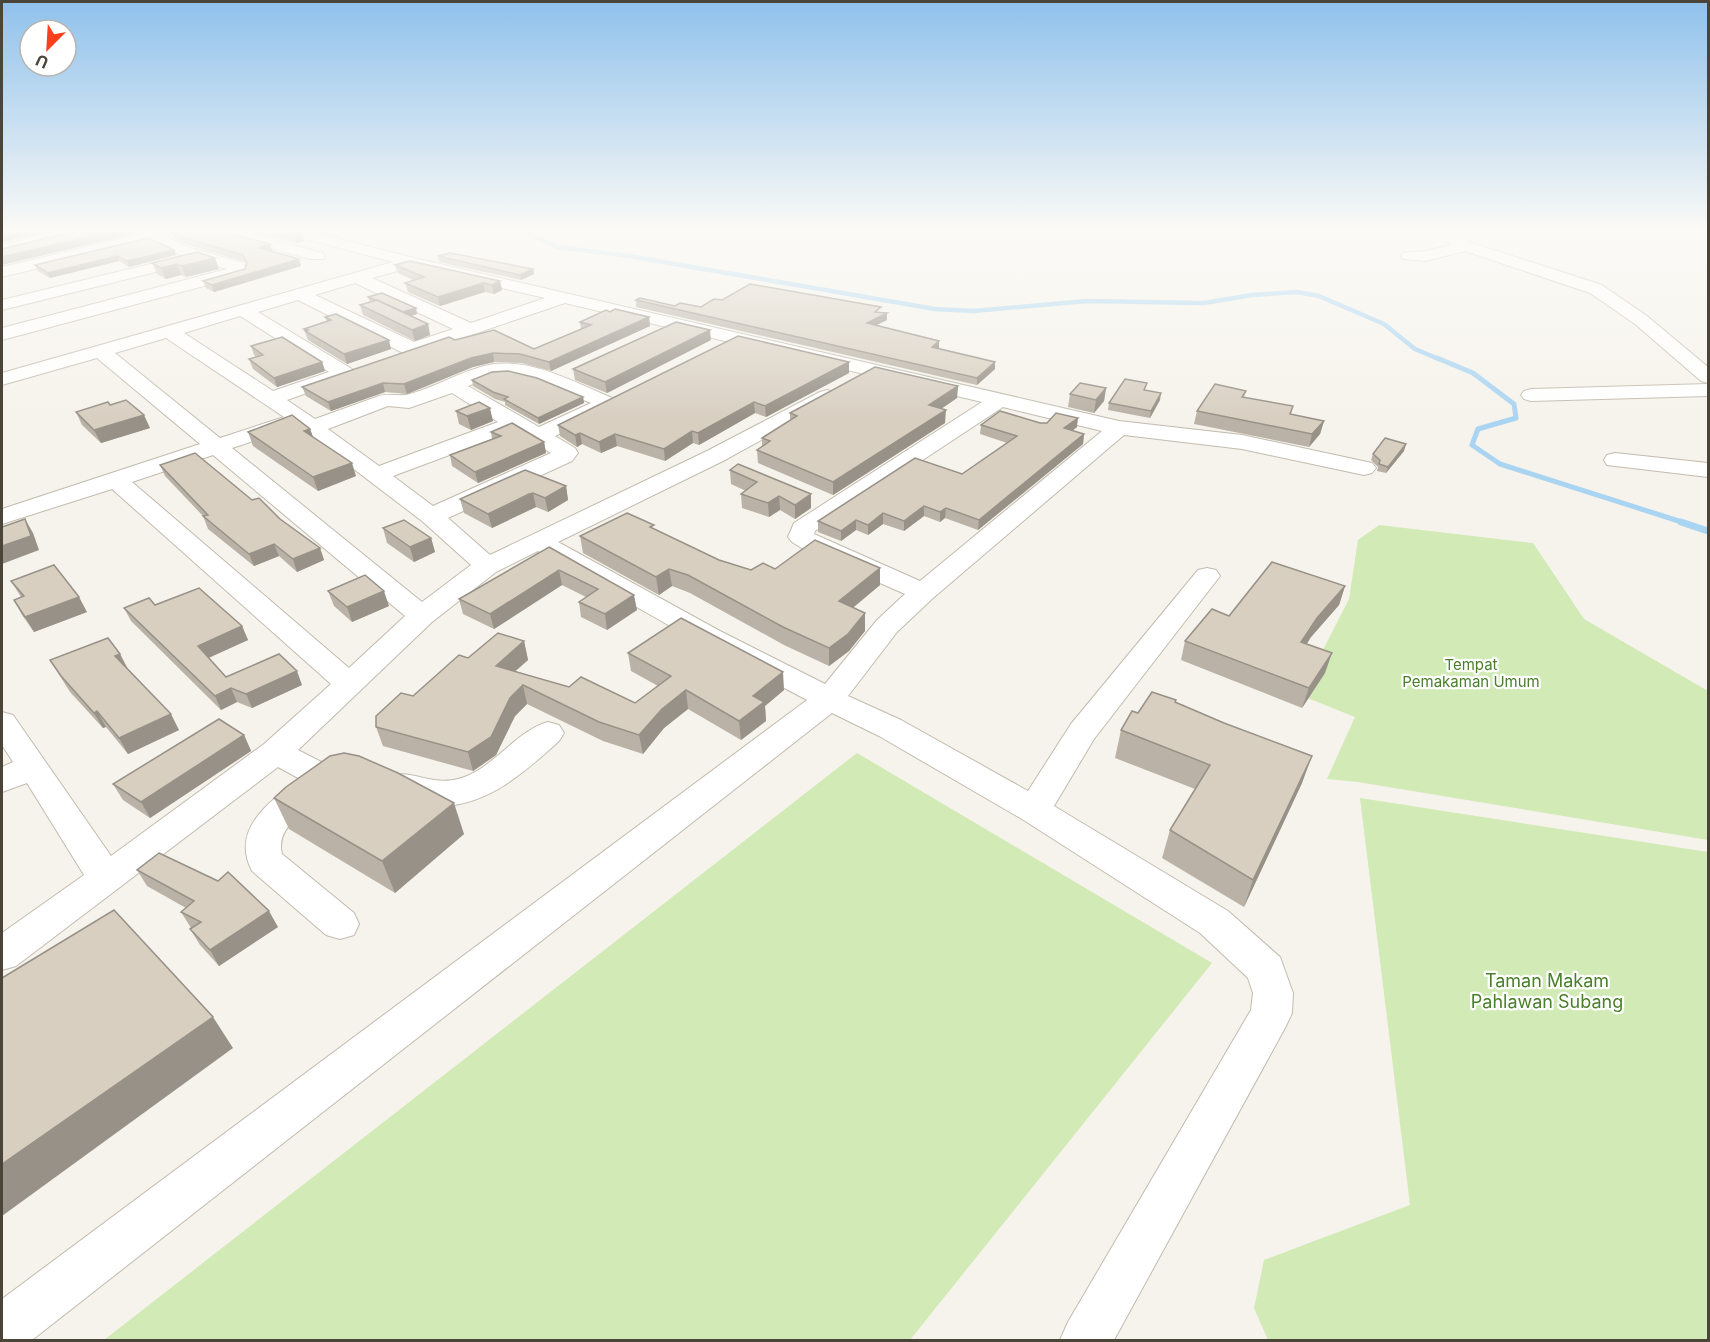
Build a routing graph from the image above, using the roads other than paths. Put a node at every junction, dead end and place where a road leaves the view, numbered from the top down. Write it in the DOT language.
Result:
graph roads {
  1 [pos="42,294"];
  2 [pos="154,294"];
  3 [pos="300,294"];
  4 [pos="392,294"];
  5 [pos="551,294"];
  6 [pos="1601,294"];
  7 [pos="566,297"];
  8 [pos="2,305"];
  9 [pos="244,310"];
  10 [pos="2,316"];
  11 [pos="674,324"];
  12 [pos="21,329"];
  13 [pos="469,329"];
  14 [pos="170,332"];
  15 [pos="2,334"];
  16 [pos="644,338"];
  17 [pos="733,339"];
  18 [pos="413,349"];
  19 [pos="101,351"];
  20 [pos="702,355"];
  21 [pos="390,357"];
  22 [pos="368,365"];
  23 [pos="873,370"];
  24 [pos="572,371"];
  25 [pos="345,373"];
  26 [pos="1708,377"];
  27 [pos="2,379"];
  28 [pos="550,381"];
  29 [pos="455,385"];
  30 [pos="1708,390"];
  31 [pos="629,393"];
  32 [pos="1531,395"];
  33 [pos="271,399"];
  34 [pos="999,400"];
  35 [pos="608,403"];
  36 [pos="518,422"];
  37 [pos="306,423"];
  38 [pos="1119,428"];
  39 [pos="538,436"];
  40 [pos="214,446"];
  41 [pos="1616,460"];
  42 [pos="1364,468"];
  43 [pos="1708,470"];
  44 [pos="375,475"];
  45 [pos="115,479"];
  46 [pos="431,516"];
  47 [pos="2,517"];
  48 [pos="538,541"];
  49 [pos="487,566"];
  50 [pos="1207,576"];
  51 [pos="923,592"];
  52 [pos="422,616"];
  53 [pos="349,684"];
  54 [pos="830,699"];
  55 [pos="3,726"];
  56 [pos="548,734"];
  57 [pos="276,752"];
  58 [pos="34,767"];
  59 [pos="349,773"];
  60 [pos="2,780"];
  61 [pos="1034,810"];
  62 [pos="106,879"];
  63 [pos="340,924"];
  64 [pos="2,954"];
  65 [pos="2,1331"];
  66 [pos="1086,1341"];
  1 -- 8 [label="street"];
  2 -- 12 [label="street"];
  3 -- 9 [label="street"];
  3 -- 18 [label="street"];
  4 -- 13 [label="street"];
  5 -- 7 [label="street"];
  6 -- 26 [label="street"];
  7 -- 11 [label="street"];
  7 -- 13 [label="street"];
  9 -- 14 [label="street"];
  9 -- 25 [label="street"];
  10 -- 12 [label="street"];
  11 -- 16 [label="street"];
  11 -- 17 [label="street"];
  12 -- 15 [label="street"];
  13 -- 18 [label="street"];
  14 -- 19 [label="street"];
  14 -- 33 [label="street"];
  17 -- 20 [label="street"];
  17 -- 23 [label="street"];
  18 -- 21 [label="street"];
  19 -- 27 [label="street"];
  19 -- 40 [label="street"];
  22 -- 25 [label="street"];
  23 -- 34 [label="street"];
  23 -- 48 [label="street"];
  24 -- 28 [label="street"];
  25 -- 33 [label="street"];
  28 -- 29 [label="street"];
  28 -- 35 [label="street"];
  29 -- 36 [label="street"];
  29 -- 37 [label="street"];
  30 -- 32 [label="street"];
  31 -- 35 [label="street"];
  33 -- 37 [label="street"];
  34 -- 38 [label="street"];
  34 -- 51 [label="street"];
  35 -- 39 [label="street"];
  36 -- 39 [label="street"];
  36 -- 44 [label="street"];
  37 -- 40 [label="street"];
  37 -- 44 [label="street"];
  38 -- 42 [label="street"];
  38 -- 51 [label="street"];
  39 -- 46 [label="street"];
  40 -- 45 [label="street"];
  40 -- 52 [label="street"];
  41 -- 43 [label="street"];
  44 -- 46 [label="street"];
  45 -- 47 [label="street"];
  45 -- 53 [label="street"];
  46 -- 49 [label="street"];
  48 -- 49 [label="street"];
  48 -- 54 [label="street"];
  49 -- 52 [label="street"];
  50 -- 61 [label="street"];
  51 -- 54 [label="street"];
  52 -- 53 [label="street"];
  53 -- 57 [label="street"];
  54 -- 61 [label="street"];
  54 -- 65 [label="street"];
  55 -- 58 [label="street"];
  56 -- 59 [label="street"];
  57 -- 59 [label="street"];
  57 -- 62 [label="street"];
  58 -- 60 [label="street"];
  58 -- 62 [label="street"];
  59 -- 63 [label="street"];
  61 -- 66 [label="street"];
  62 -- 64 [label="street"];
}
